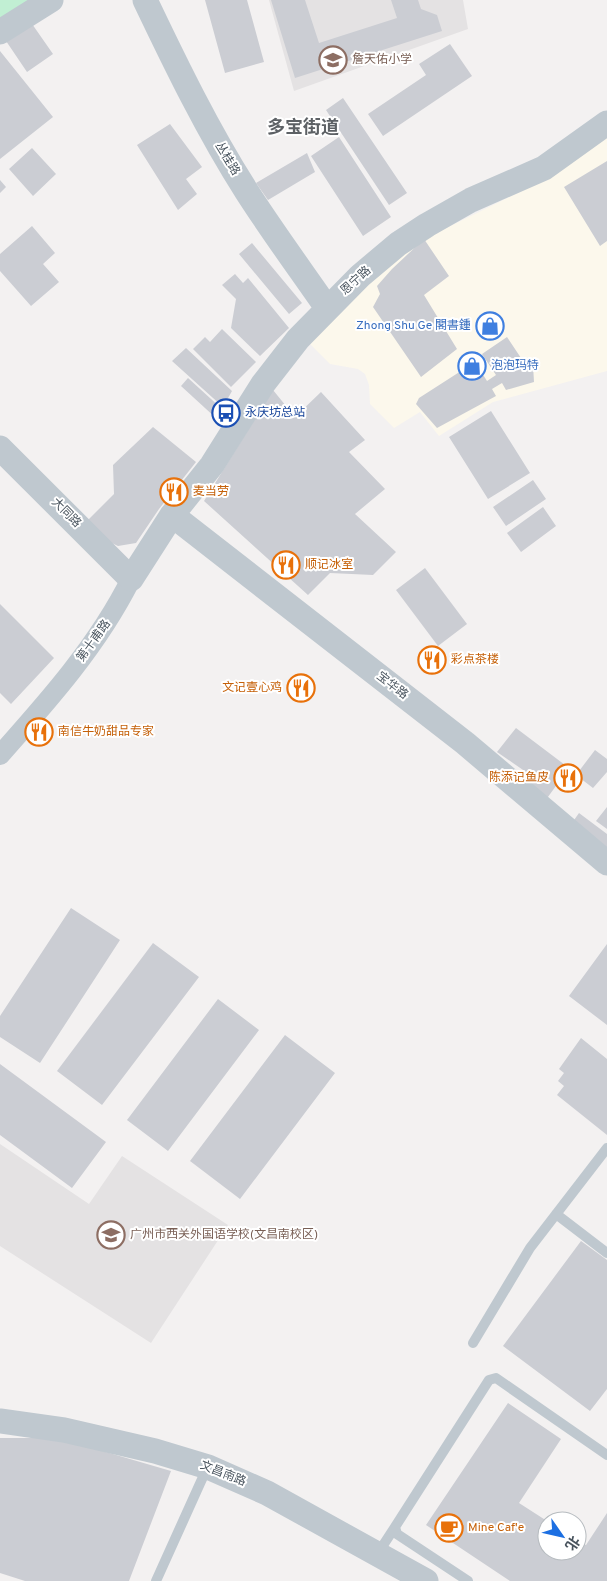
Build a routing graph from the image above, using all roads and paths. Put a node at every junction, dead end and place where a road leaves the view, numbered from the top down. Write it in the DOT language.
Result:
graph roads {
  1 [pos="51,0"];
  2 [pos="145,0"];
  3 [pos="0,32"];
  4 [pos="607,123"];
  5 [pos="327,308"];
  6 [pos="0,448"];
  7 [pos="172,515"];
  8 [pos="131,579"];
  9 [pos="0,755"];
  10 [pos="607,863"];
  11 [pos="607,1148"];
  12 [pos="556,1214"];
  13 [pos="607,1253"];
  14 [pos="473,1343"];
  15 [pos="0,1421"];
  16 [pos="607,1455"];
  17 [pos="208,1467"];
  18 [pos="395,1527"];
  19 [pos="378,1553"];
  20 [pos="156,1581"];
  21 [pos="426,1581"];
  22 [pos="468,1581"];
  1 -- 3 [label="street"];
  2 -- 5 [label="street, 丛桂路"];
  4 -- 5 [label="street, 恩宁路"];
  5 -- 7 [label="street, 恩宁路"];
  6 -- 8 [label="street, 大同路"];
  7 -- 8 [label="street, 第十甫路"];
  7 -- 10 [label="street, 宝华路"];
  8 -- 9 [label="street, 第十甫路"];
  11 -- 12 [label="lane"];
  12 -- 13 [label="lane"];
  12 -- 14 [label="lane"];
  15 -- 17 [label="street, 文昌南路"];
  16 -- 18 [label="lane"];
  17 -- 19 [label="street, 文昌南路"];
  17 -- 20 [label="lane"];
  18 -- 19 [label="lane"];
  18 -- 22 [label="lane"];
  19 -- 21 [label="street, 文昌南路"];
}
